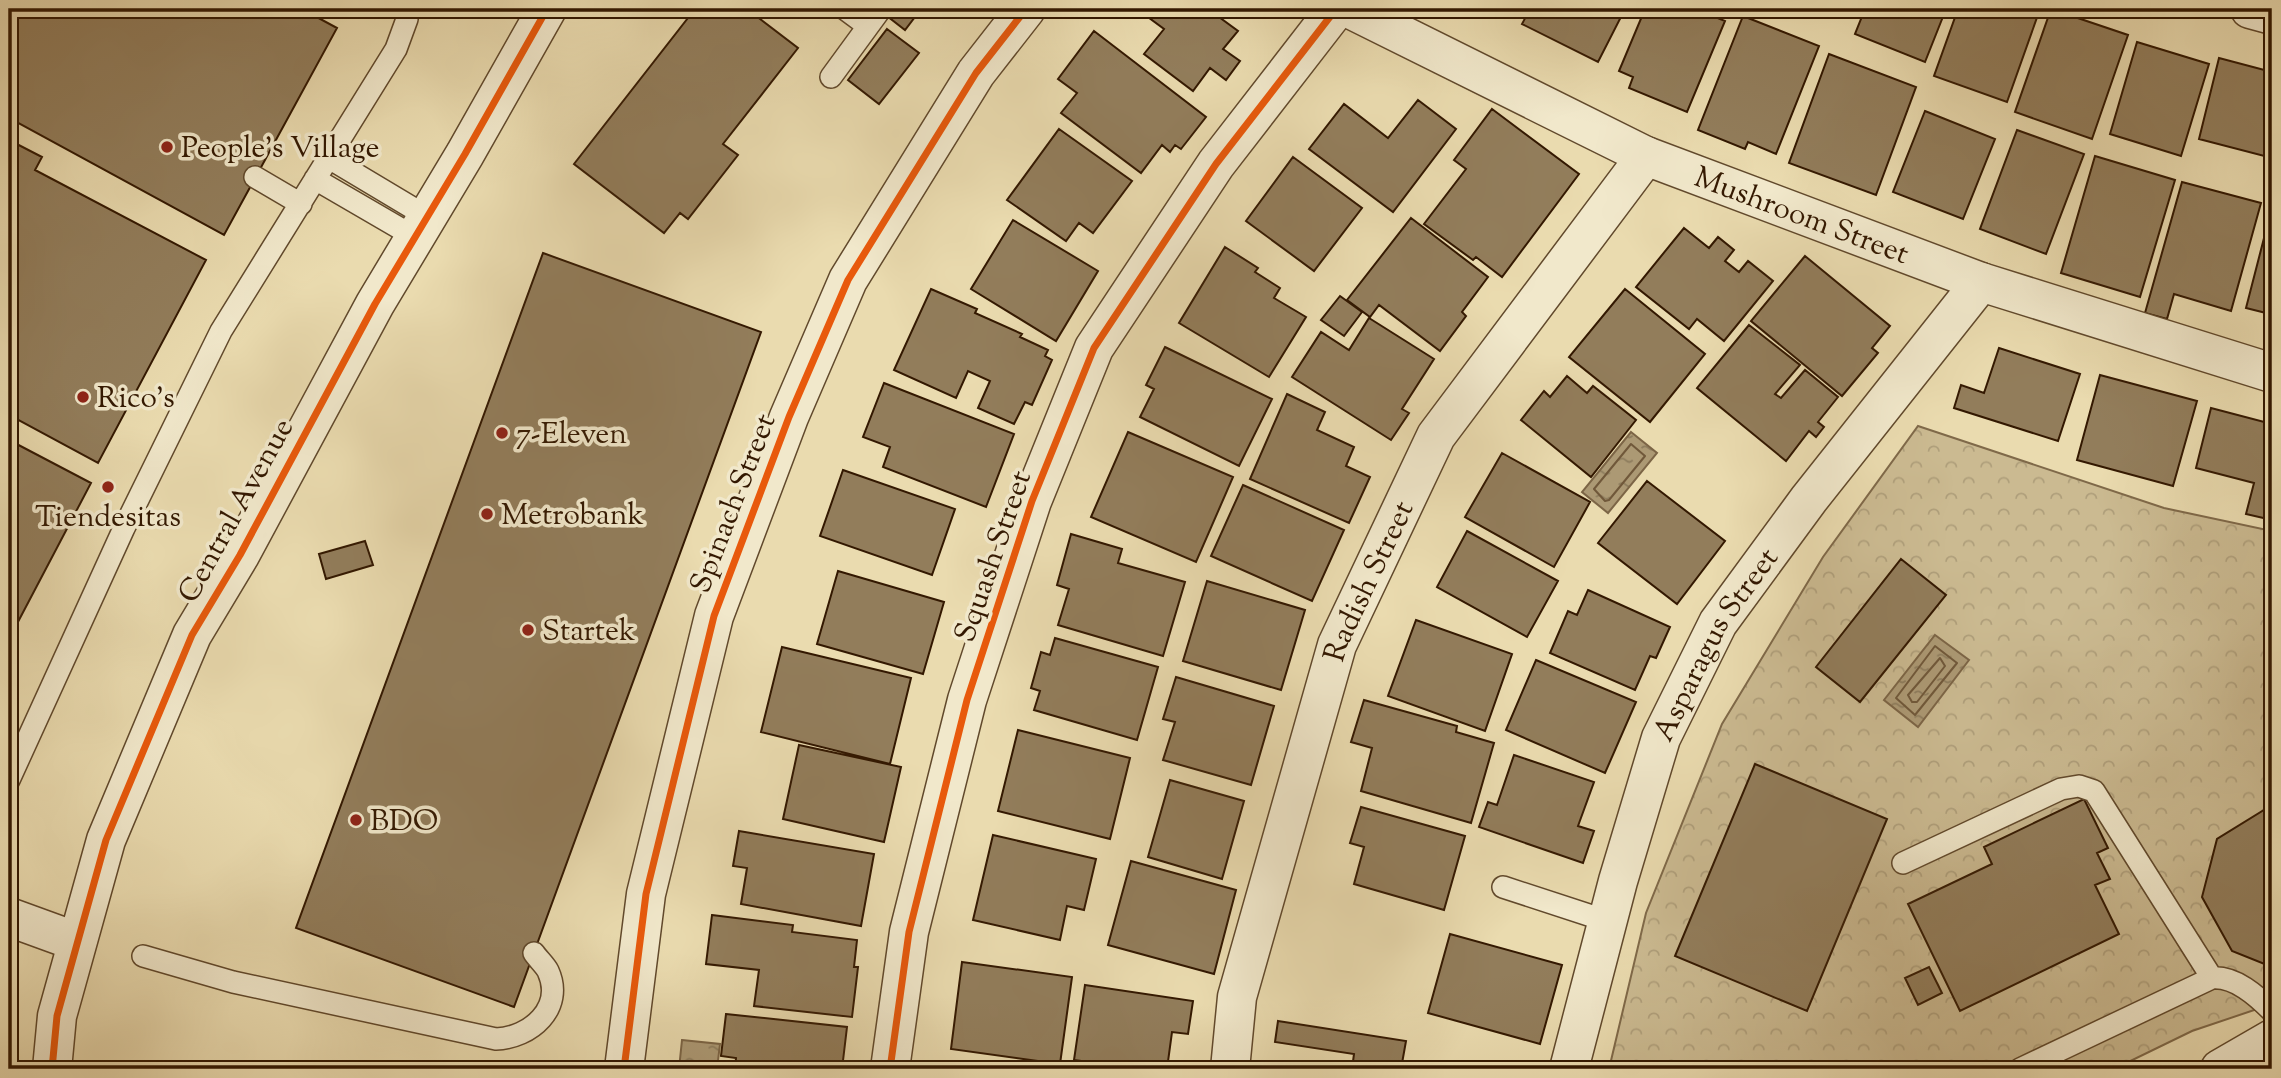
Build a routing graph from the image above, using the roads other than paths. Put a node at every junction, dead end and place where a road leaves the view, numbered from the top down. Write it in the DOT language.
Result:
graph roads {
  1 [pos="405,9"];
  2 [pos="547,9"];
  3 [pos="845,9"];
  4 [pos="1026,9"];
  5 [pos="1336,9"];
  6 [pos="1350,9"];
  7 [pos="2250,9"];
  8 [pos="2272,15"];
  9 [pos="874,18"];
  10 [pos="831,77"];
  11 [pos="1646,156"];
  12 [pos="329,158"];
  13 [pos="255,177"];
  14 [pos="315,179"];
  15 [pos="301,204"];
  16 [pos="420,226"];
  17 [pos="1981,282"];
  18 [pos="2272,373"];
  19 [pos="9,780"];
  20 [pos="1903,863"];
  21 [pos="1503,887"];
  22 [pos="9,917"];
  23 [pos="1607,921"];
  24 [pos="75,941"];
  25 [pos="534,953"];
  26 [pos="143,956"];
  27 [pos="2212,978"];
  28 [pos="2272,1011"];
  29 [pos="2272,1039"];
  30 [pos="2228,1068"];
  31 [pos="51,1069"];
  32 [pos="624,1069"];
  33 [pos="890,1069"];
  34 [pos="1235,1069"];
  35 [pos="1569,1069"];
  36 [pos="2020,1069"];
  1 -- 12 [label="lane"];
  2 -- 16 [label="street, Central Avenue"];
  3 -- 9 [label="lane"];
  4 -- 32 [label="street, Spinach Street"];
  5 -- 33 [label="street, Squash Street"];
  6 -- 11 [label="street, Mushroom Street"];
  7 -- 8 [label="street"];
  9 -- 10 [label="lane"];
  11 -- 17 [label="street, Mushroom Street"];
  11 -- 34 [label="street, Radish Street"];
  12 -- 14 [label="lane"];
  12 -- 16 [label="lane"];
  13 -- 15 [label="lane"];
  14 -- 15 [label="lane"];
  14 -- 16 [label="lane"];
  15 -- 19 [label="lane"];
  16 -- 24 [label="street, Central Avenue"];
  17 -- 18 [label="street, Mushroom Street"];
  17 -- 23 [label="street, Asparagus Street"];
  20 -- 27 [label="lane"];
  21 -- 23 [label="lane"];
  22 -- 24 [label="street"];
  23 -- 35 [label="street, Asparagus Street"];
  24 -- 31 [label="street, Central Avenue"];
  25 -- 26 [label="lane"];
  27 -- 28 [label="lane"];
  27 -- 36 [label="lane"];
  29 -- 30 [label="street"];
}
